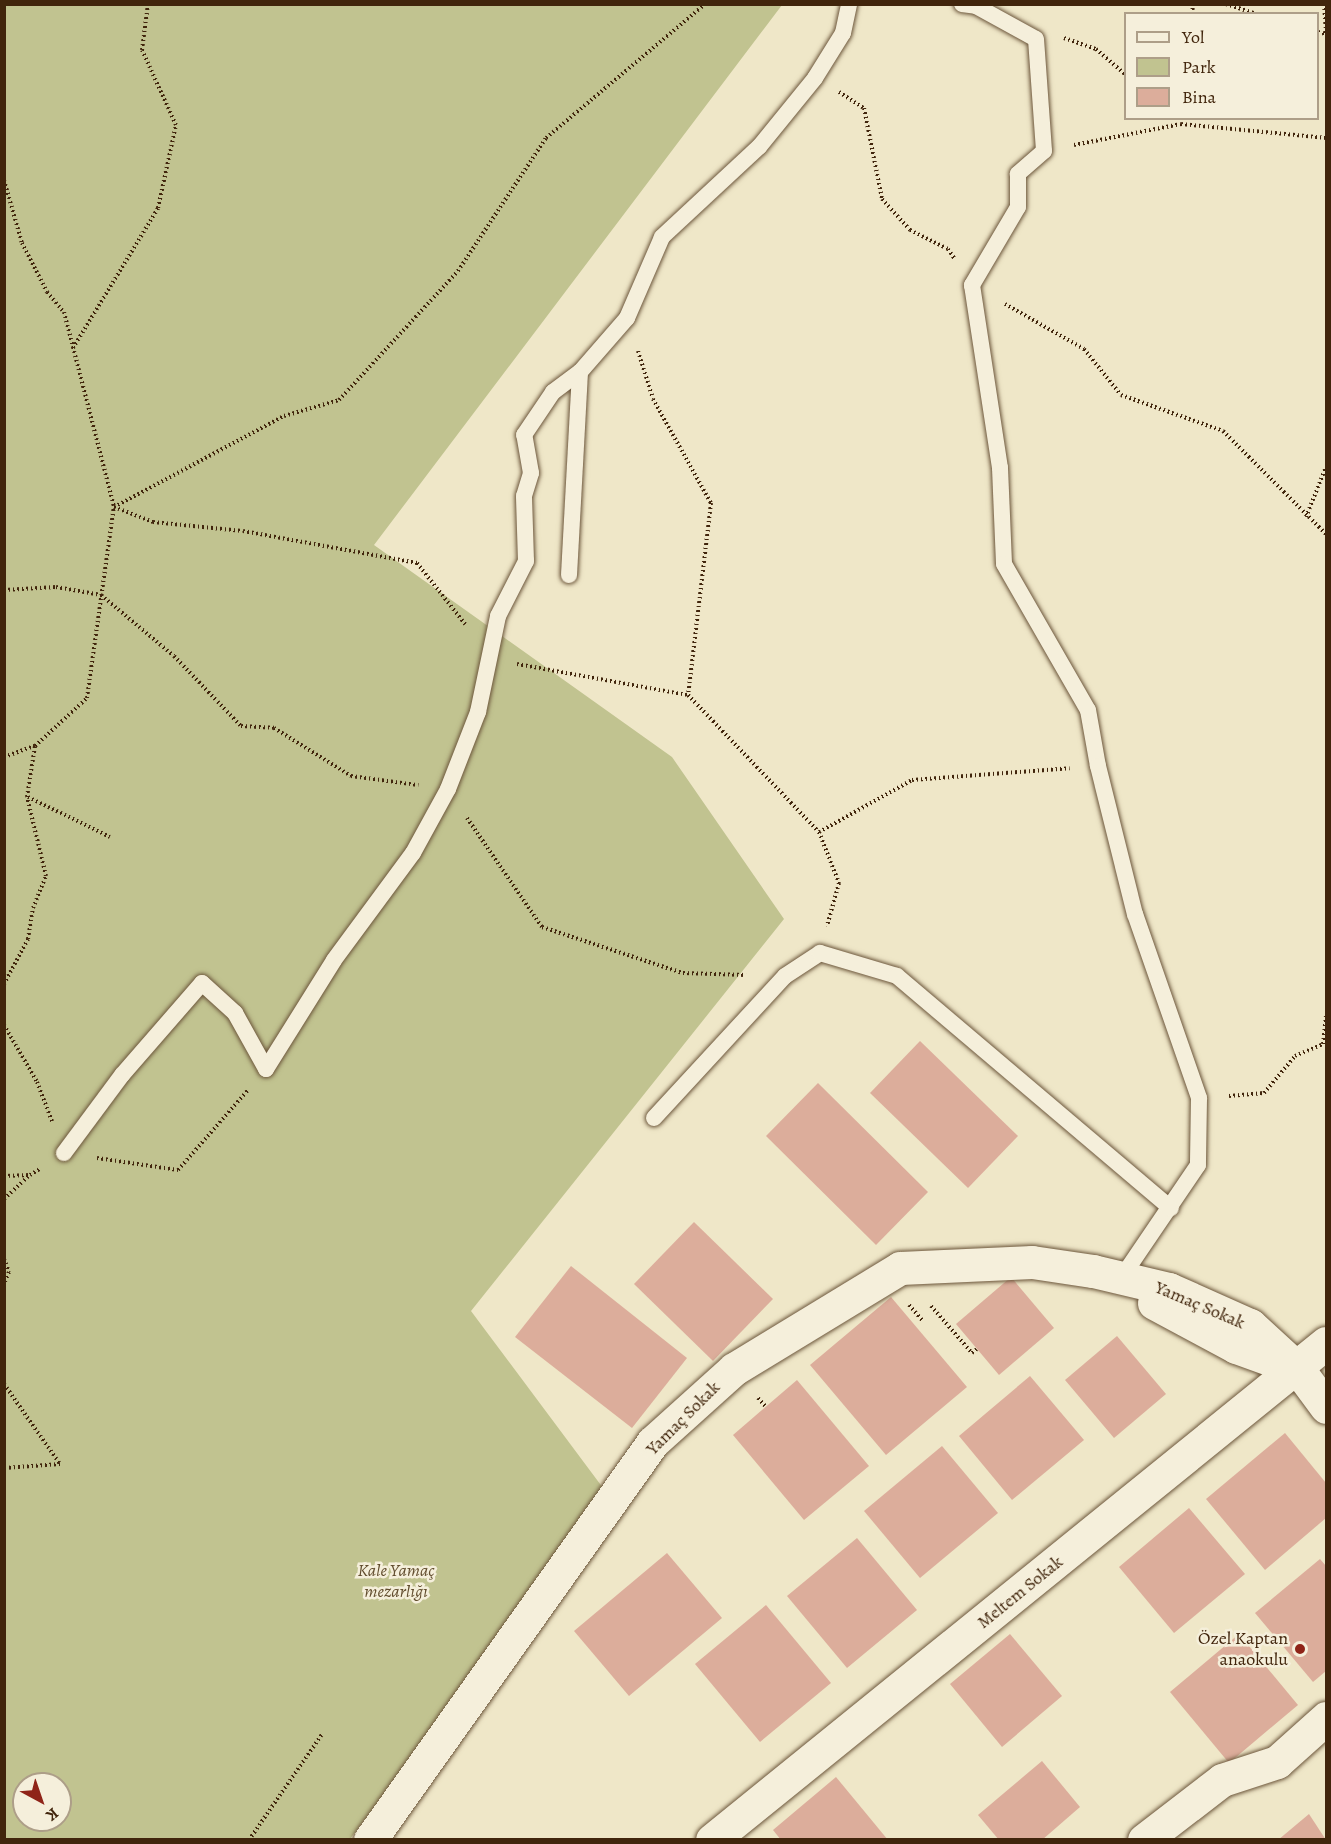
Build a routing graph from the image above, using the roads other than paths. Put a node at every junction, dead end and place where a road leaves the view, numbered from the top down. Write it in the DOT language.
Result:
graph roads {
  1 [pos="849,4"];
  2 [pos="962,4"];
  3 [pos="580,372"];
  4 [pos="569,575"];
  5 [pos="654,1118"];
  6 [pos="64,1153"];
  7 [pos="1171,1208"];
  8 [pos="1122,1277"];
  9 [pos="1326,1343"];
  10 [pos="1298,1369"];
  11 [pos="1326,1407"];
  12 [pos="1326,1718"];
  13 [pos="370,1839"];
  14 [pos="712,1839"];
  15 [pos="1144,1839"];
  1 -- 3 [label="lane"];
  2 -- 7 [label="lane"];
  3 -- 4 [label="lane"];
  3 -- 6 [label="lane"];
  5 -- 7 [label="lane"];
  7 -- 8 [label="lane"];
  8 -- 10 [label="street, Yamaç Sokak"];
  8 -- 13 [label="street, Yamaç Sokak"];
  9 -- 10 [label="street, Meltem Sokak"];
  10 -- 11 [label="street"];
  10 -- 14 [label="street, Meltem Sokak"];
  12 -- 15 [label="street"];
}
